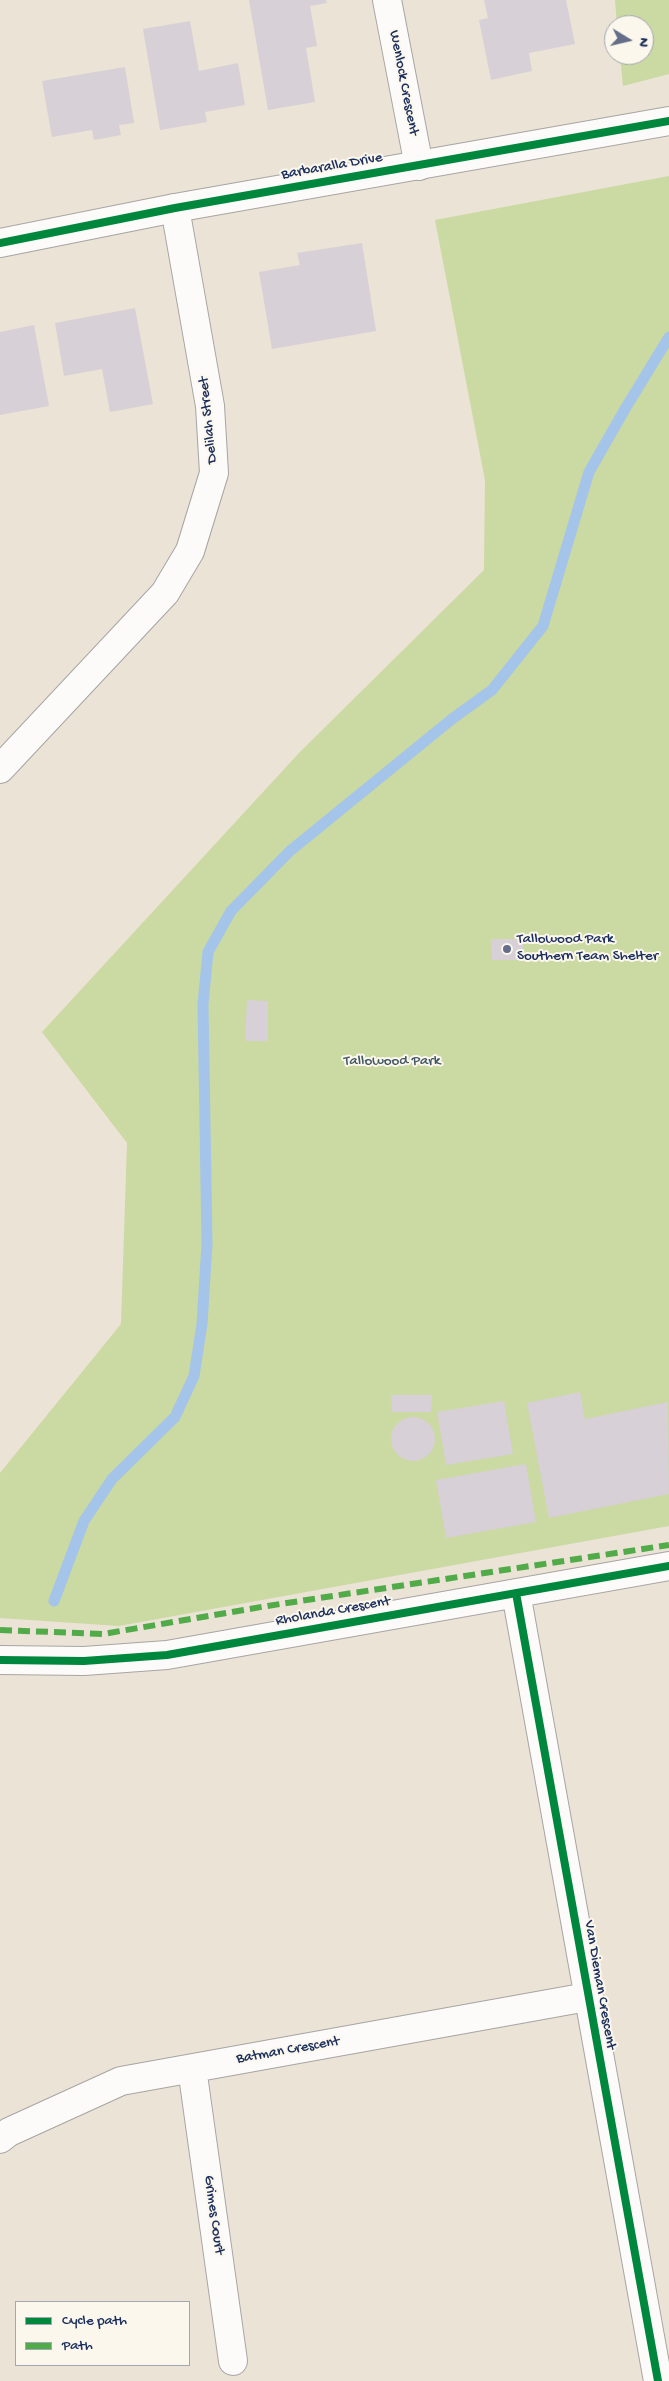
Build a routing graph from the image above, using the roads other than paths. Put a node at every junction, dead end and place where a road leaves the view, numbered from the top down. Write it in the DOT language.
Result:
graph roads {
  1 [pos="387,0"];
  2 [pos="669,121"];
  3 [pos="419,166"];
  4 [pos="175,208"];
  5 [pos="0,243"];
  6 [pos="0,769"];
  7 [pos="669,1566"];
  8 [pos="516,1593"];
  9 [pos="0,1660"];
  10 [pos="587,1997"];
  11 [pos="192,2068"];
  12 [pos="0,2139"];
  13 [pos="233,2361"];
  14 [pos="658,2381"];
  1 -- 3 [label="street, Wenlock Crescent"];
  2 -- 3 [label="street, Barbaralla Drive"];
  3 -- 4 [label="street, Barbaralla Drive"];
  4 -- 5 [label="street, Barbaralla Drive"];
  4 -- 6 [label="street, Delilah Street"];
  7 -- 8 [label="street, Rholanda Crescent"];
  8 -- 9 [label="street, Rholanda Crescent"];
  8 -- 10 [label="street, Van Dieman Crescent"];
  10 -- 11 [label="street, Batman Crescent"];
  10 -- 14 [label="street, Van Dieman Crescent"];
  11 -- 12 [label="street, Batman Crescent"];
  11 -- 13 [label="street, Grimes Court"];
}
